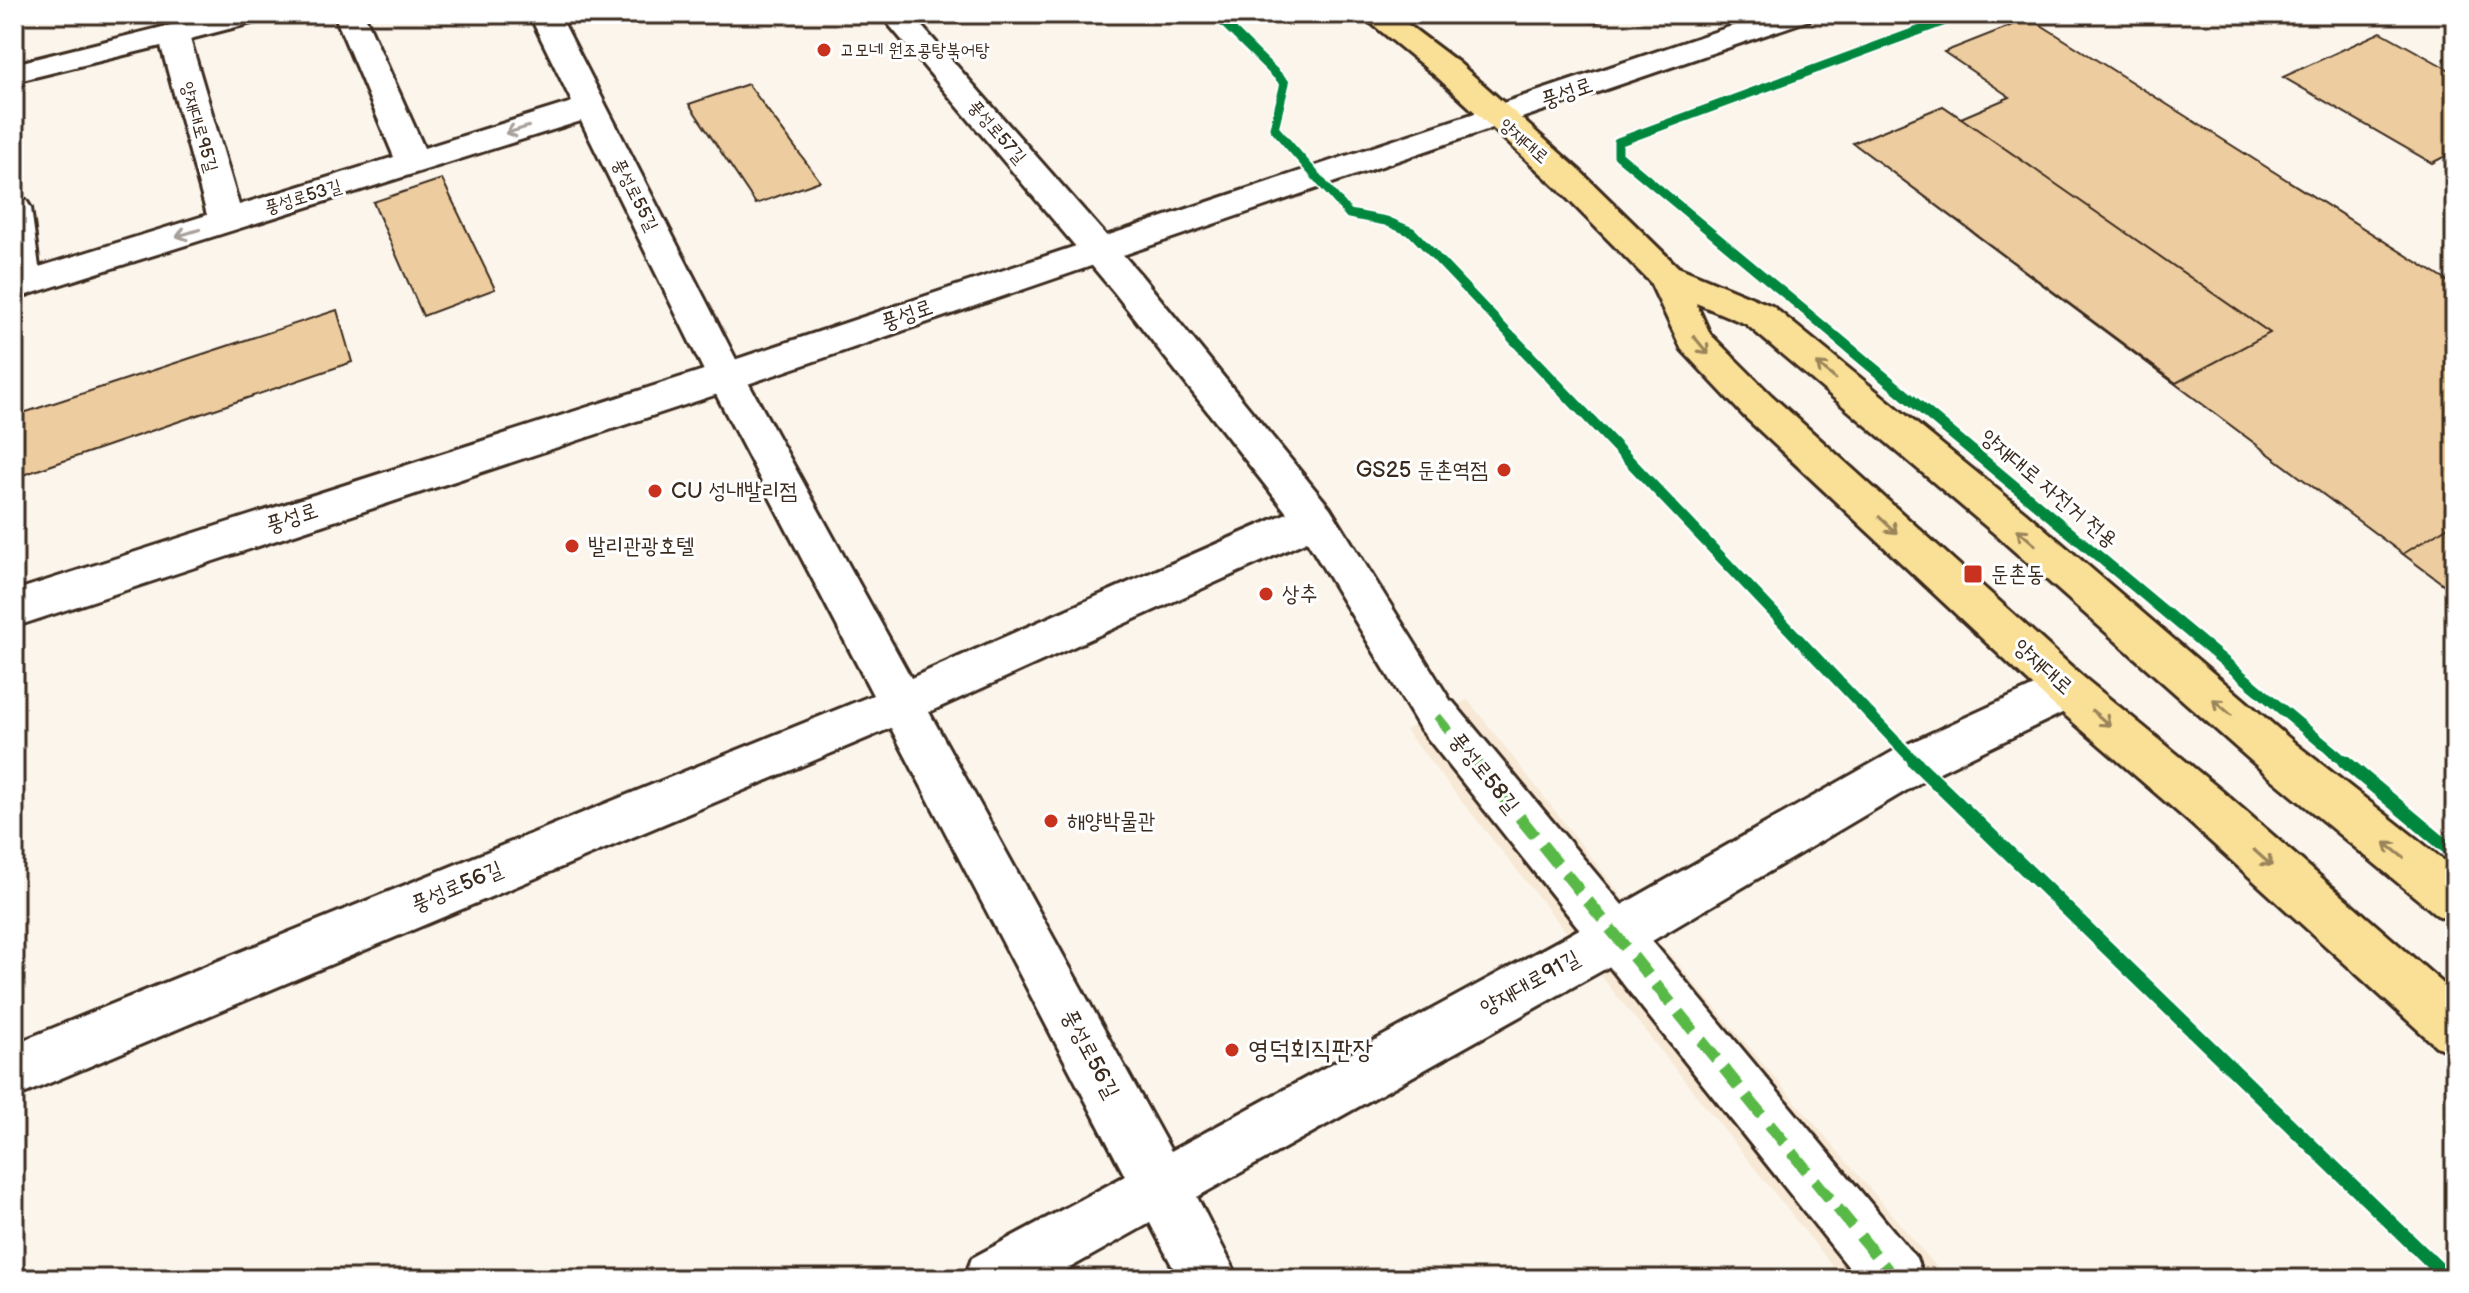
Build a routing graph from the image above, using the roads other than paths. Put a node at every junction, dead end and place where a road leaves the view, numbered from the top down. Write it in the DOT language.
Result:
graph roads {
  1 [pos="111,14"];
  2 [pos="252,14"];
  3 [pos="349,14"];
  4 [pos="544,14"];
  5 [pos="895,14"];
  6 [pos="1375,14"];
  7 [pos="1798,14"];
  8 [pos="173,33"];
  9 [pos="117,47"];
  10 [pos="14,73"];
  11 [pos="591,107"];
  12 [pos="1496,116"];
  13 [pos="413,162"];
  14 [pos="14,208"];
  15 [pos="226,221"];
  16 [pos="1099,249"];
  17 [pos="1665,276"];
  18 [pos="19,286"];
  19 [pos="726,377"];
  20 [pos="1315,519"];
  21 [pos="14,609"];
  22 [pos="2067,690"];
  23 [pos="900,704"];
  24 [pos="2455,899"];
  25 [pos="1615,936"];
  26 [pos="2455,1028"];
  27 [pos="14,1071"];
  28 [pos="1162,1187"];
  29 [pos="993,1279"];
  30 [pos="1210,1279"];
  31 [pos="1895,1279"];
  1 -- 9 [label="street"];
  2 -- 8 [label="street"];
  3 -- 13 [label="street"];
  4 -- 11 [label="street, 풍성로55길"];
  5 -- 16 [label="street, 풍성로57길"];
  6 -- 12 [label="main road, 양재대로"];
  7 -- 12 [label="street, 풍성로"];
  8 -- 9 [label="street"];
  8 -- 15 [label="street, 양재대로95길"];
  9 -- 10 [label="street"];
  11 -- 13 [label="street, 풍성로53길, one-way"];
  11 -- 19 [label="street, 풍성로55길"];
  12 -- 16 [label="street, 풍성로"];
  12 -- 17 [label="main road, 양재대로"];
  13 -- 15 [label="street, 풍성로53길"];
  14 -- 18 [label="street"];
  15 -- 18 [label="street, 풍성로53길, one-way"];
  16 -- 19 [label="street, 풍성로"];
  16 -- 20 [label="street, 풍성로58길"];
  17 -- 22 [label="main road, 양재대로, one-way"];
  24 -- 17 [label="main road, 양재대로, one-way"];
  19 -- 21 [label="street, 풍성로"];
  19 -- 23 [label="street, 풍성로56길"];
  20 -- 23 [label="street, 풍성로56길"];
  20 -- 25 [label="street, 풍성로58길"];
  22 -- 25 [label="street, 양재대로91길"];
  22 -- 26 [label="main road, 양재대로, one-way"];
  23 -- 27 [label="street, 풍성로56길"];
  23 -- 28 [label="street, 풍성로56길"];
  25 -- 28 [label="street, 양재대로91길"];
  25 -- 31 [label="street, 풍성로58길"];
  28 -- 29 [label="street, 양재대로91길"];
  28 -- 30 [label="street, 풍성로56길"];
}
